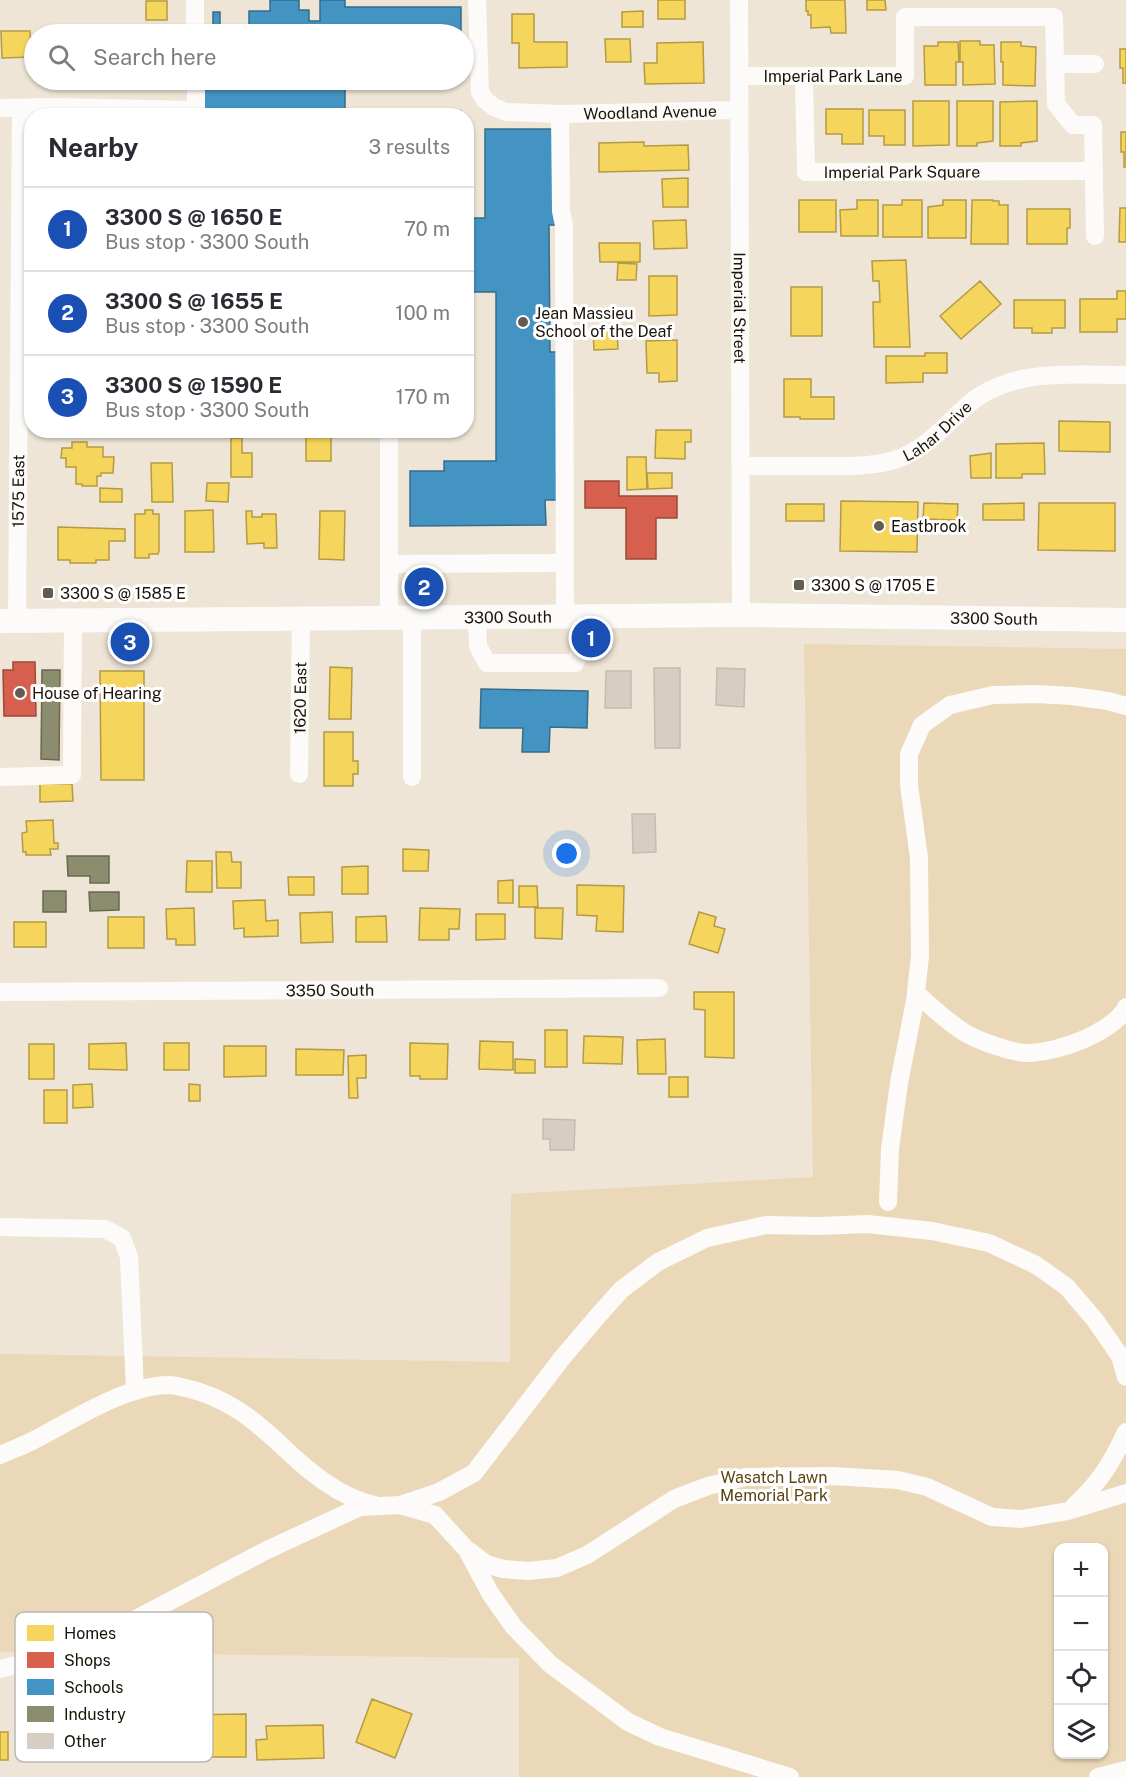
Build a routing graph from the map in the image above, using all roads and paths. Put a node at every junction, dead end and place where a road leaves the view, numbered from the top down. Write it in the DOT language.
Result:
graph roads {
  1 [pos="195,0"];
  2 [pos="477,0"];
  3 [pos="739,0"];
  4 [pos="195,24"];
  5 [pos="1055,64"];
  6 [pos="1095,64"];
  7 [pos="739,76"];
  8 [pos="804,76"];
  9 [pos="195,90"];
  10 [pos="0,108"];
  11 [pos="21,108"];
  12 [pos="82,108"];
  13 [pos="196,108"];
  14 [pos="739,110"];
  15 [pos="560,114"];
  16 [pos="1094,171"];
  17 [pos="1095,236"];
  18 [pos="1126,375"];
  19 [pos="388,438"];
  20 [pos="741,466"];
  21 [pos="564,562"];
  22 [pos="388,564"];
  23 [pos="741,615"];
  24 [pos="574,617"];
  25 [pos="477,618"];
  26 [pos="400,619"];
  27 [pos="301,620"];
  28 [pos="1126,620"];
  29 [pos="9,621"];
  30 [pos="73,621"];
  31 [pos="1126,706"];
  32 [pos="299,774"];
  33 [pos="0,777"];
  34 [pos="412,777"];
  35 [pos="659,988"];
  36 [pos="0,992"];
  37 [pos="916,993"];
  38 [pos="1125,1011"];
  39 [pos="888,1202"];
  40 [pos="0,1227"];
  41 [pos="1126,1377"];
  42 [pos="135,1390"];
  43 [pos="1126,1432"];
  44 [pos="0,1455"];
  45 [pos="1126,1493"];
  46 [pos="391,1505"];
  47 [pos="1068,1511"];
  48 [pos="467,1550"];
  49 [pos="149,1612"];
  50 [pos="15,1666"];
  51 [pos="0,1669"];
  52 [pos="1126,1770"];
  53 [pos="790,1777"];
  54 [pos="1098,1777"];
  1 -- 4 [label="street"];
  2 -- 15 [label="street, Woodland Avenue"];
  3 -- 7 [label="street, Imperial Street"];
  5 -- 6 [label="street"];
  5 -- 8 [label="street, Imperial Park Lane"];
  5 -- 16 [label="street, Imperial Park Lane"];
  7 -- 8 [label="street, Imperial Park Lane"];
  7 -- 14 [label="street, Imperial Street"];
  8 -- 16 [label="street, Imperial Park Square"];
  9 -- 13 [label="street"];
  10 -- 11 [label="street"];
  11 -- 12 [label="street"];
  11 -- 29 [label="street, 1575 East"];
  14 -- 15 [label="street, Woodland Avenue"];
  14 -- 20 [label="street, Imperial Street"];
  15 -- 21 [label="street"];
  16 -- 17 [label="street, Imperial Park Lane"];
  18 -- 20 [label="street, Lahar Drive"];
  19 -- 22 [label="street"];
  20 -- 23 [label="street, Imperial Street"];
  21 -- 22 [label="street"];
  21 -- 24 [label="street"];
  22 -- 26 [label="street"];
  23 -- 24 [label="main road, 3300 South"];
  23 -- 28 [label="main road, 3300 South"];
  24 -- 25 [label="main road, 3300 South"];
  24 -- 25 [label="street"];
  25 -- 26 [label="main road, 3300 South"];
  26 -- 27 [label="main road, 3300 South"];
  26 -- 34 [label="street"];
  27 -- 30 [label="main road, 3300 South"];
  27 -- 32 [label="street, 1620 East"];
  29 -- 30 [label="main road, 3300 South"];
  30 -- 33 [label="street"];
  31 -- 37 [label="street"];
  35 -- 36 [label="street, 3350 South"];
  37 -- 38 [label="street"];
  37 -- 39 [label="street"];
  40 -- 42 [label="street"];
  41 -- 46 [label="street"];
  42 -- 44 [label="street"];
  42 -- 46 [label="street"];
  43 -- 47 [label="street"];
  45 -- 47 [label="street"];
  46 -- 48 [label="street"];
  46 -- 49 [label="street"];
  47 -- 48 [label="street"];
  48 -- 53 [label="street"];
  50 -- 51 [label="street"];
  52 -- 54 [label="street"];
}
